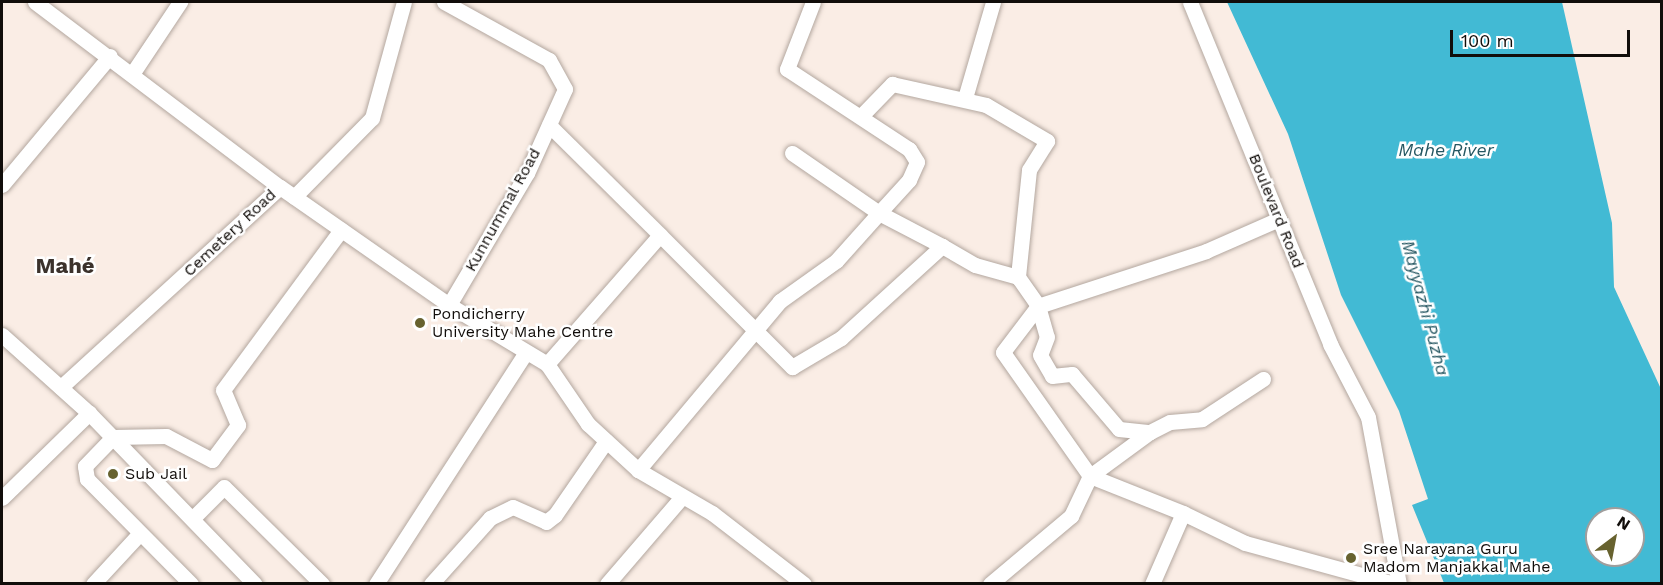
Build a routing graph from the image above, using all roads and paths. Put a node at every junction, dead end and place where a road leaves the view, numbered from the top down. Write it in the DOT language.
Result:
graph roads {
  1 [pos="35,2"];
  2 [pos="180,2"];
  3 [pos="404,2"];
  4 [pos="444,2"];
  5 [pos="813,2"];
  6 [pos="993,2"];
  7 [pos="1190,2"];
  8 [pos="110,57"];
  9 [pos="132,74"];
  10 [pos="965,98"];
  11 [pos="861,116"];
  12 [pos="549,125"];
  13 [pos="792,153"];
  14 [pos="2,185"];
  15 [pos="280,187"];
  16 [pos="294,197"];
  17 [pos="879,213"];
  18 [pos="1279,219"];
  19 [pos="341,230"];
  20 [pos="660,235"];
  21 [pos="942,246"];
  22 [pos="1018,277"];
  23 [pos="448,305"];
  24 [pos="1038,306"];
  25 [pos="752,331"];
  26 [pos="2,335"];
  27 [pos="526,352"];
  28 [pos="547,364"];
  29 [pos="1263,379"];
  30 [pos="61,387"];
  31 [pos="89,413"];
  32 [pos="1150,432"];
  33 [pos="113,437"];
  34 [pos="606,441"];
  35 [pos="638,470"];
  36 [pos="1090,476"];
  37 [pos="2,498"];
  38 [pos="680,499"];
  39 [pos="1183,513"];
  40 [pos="194,517"];
  41 [pos="140,533"];
  42 [pos="804,583"];
  43 [pos="93,584"];
  44 [pos="191,584"];
  45 [pos="255,584"];
  46 [pos="322,584"];
  47 [pos="376,584"];
  48 [pos="431,584"];
  49 [pos="607,584"];
  50 [pos="990,584"];
  51 [pos="1152,584"];
  52 [pos="1397,584"];
  1 -- 8 [label="street, Cemetery Road"];
  2 -- 9 [label="street"];
  3 -- 16 [label="street"];
  4 -- 12 [label="street, Kunnummal Road"];
  5 -- 11 [label="street"];
  6 -- 10 [label="street"];
  7 -- 18 [label="street, Boulevard Road"];
  8 -- 9 [label="street, Cemetery Road"];
  8 -- 14 [label="street"];
  9 -- 15 [label="street, Cemetery Road"];
  10 -- 11 [label="street"];
  10 -- 22 [label="street"];
  11 -- 17 [label="street"];
  12 -- 20 [label="street"];
  12 -- 23 [label="street, Kunnummal Road"];
  13 -- 17 [label="street"];
  15 -- 16 [label="street"];
  15 -- 30 [label="street, Cemetery Road"];
  16 -- 19 [label="street"];
  17 -- 21 [label="street"];
  17 -- 25 [label="street"];
  18 -- 24 [label="street"];
  18 -- 52 [label="street, Boulevard Road"];
  19 -- 23 [label="street"];
  19 -- 33 [label="street"];
  20 -- 25 [label="street"];
  20 -- 28 [label="street"];
  21 -- 22 [label="street"];
  21 -- 25 [label="street"];
  22 -- 24 [label="street"];
  23 -- 27 [label="street"];
  24 -- 32 [label="street"];
  24 -- 36 [label="street"];
  25 -- 35 [label="street"];
  26 -- 30 [label="street"];
  27 -- 28 [label="street"];
  27 -- 47 [label="street"];
  28 -- 34 [label="street"];
  29 -- 32 [label="street"];
  30 -- 31 [label="street"];
  31 -- 33 [label="street"];
  31 -- 37 [label="street"];
  32 -- 36 [label="street"];
  33 -- 40 [label="street"];
  33 -- 41 [label="street"];
  34 -- 35 [label="street"];
  34 -- 48 [label="street"];
  35 -- 38 [label="street"];
  36 -- 39 [label="street"];
  36 -- 50 [label="street"];
  38 -- 42 [label="street"];
  38 -- 49 [label="street"];
  39 -- 51 [label="street"];
  39 -- 52 [label="street"];
  40 -- 45 [label="street"];
  40 -- 46 [label="street"];
  41 -- 43 [label="street"];
  41 -- 44 [label="street"];
}
